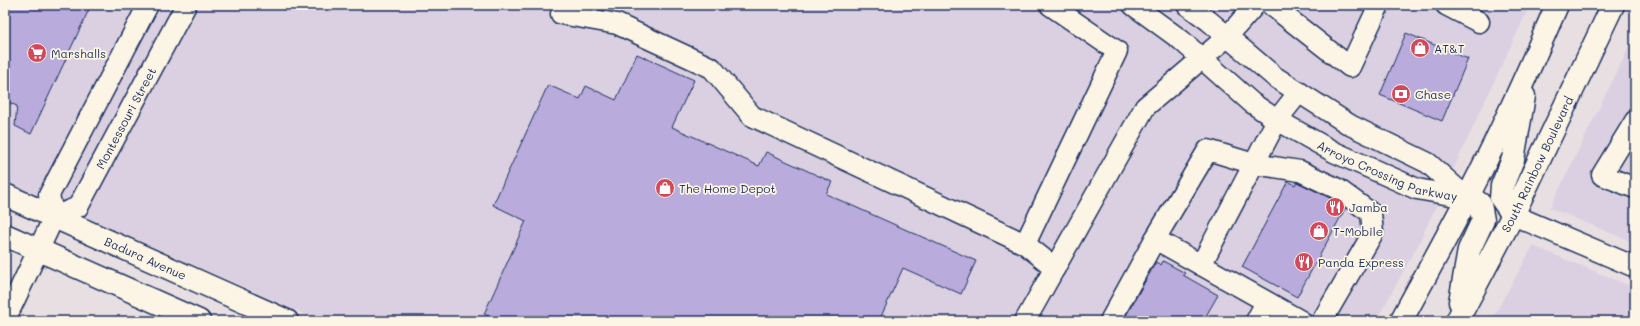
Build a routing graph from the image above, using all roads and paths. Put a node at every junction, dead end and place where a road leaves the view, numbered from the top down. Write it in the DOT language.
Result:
graph roads {
  1 [pos="148,5"];
  2 [pos="186,5"];
  3 [pos="1050,5"];
  4 [pos="1133,5"];
  5 [pos="1187,5"];
  6 [pos="1254,5"];
  7 [pos="1271,5"];
  8 [pos="1378,5"];
  9 [pos="1446,5"];
  10 [pos="1557,5"];
  11 [pos="1614,5"];
  12 [pos="560,17"];
  13 [pos="1479,22"];
  14 [pos="1227,37"];
  15 [pos="1201,59"];
  16 [pos="1528,70"];
  17 [pos="1299,92"];
  18 [pos="1277,120"];
  19 [pos="1634,126"];
  20 [pos="1254,164"];
  21 [pos="1635,188"];
  22 [pos="5,195"];
  23 [pos="1467,198"];
  24 [pos="1513,215"];
  25 [pos="54,217"];
  26 [pos="5,235"];
  27 [pos="1155,239"];
  28 [pos="1025,244"];
  29 [pos="39,250"];
  30 [pos="1201,265"];
  31 [pos="1635,267"];
  32 [pos="1055,268"];
  33 [pos="1266,302"];
  34 [pos="5,320"];
  35 [pos="199,321"];
  36 [pos="287,321"];
  37 [pos="1025,321"];
  38 [pos="1110,321"];
  39 [pos="1256,321"];
  40 [pos="1301,321"];
  41 [pos="1322,321"];
  42 [pos="1401,321"];
  43 [pos="1457,321"];
  1 -- 25 [label="street"];
  2 -- 25 [label="street, Montessouri Street"];
  3 -- 28 [label="street"];
  4 -- 15 [label="street, Arroyo Crossing Parkway"];
  5 -- 14 [label="street, Arroyo Crossing Parkway"];
  6 -- 14 [label="street"];
  7 -- 8 [label="street"];
  9 -- 13 [label="street"];
  10 -- 16 [label="main road"];
  11 -- 24 [label="main road, South Rainbow Boulevard"];
  12 -- 28 [label="street"];
  14 -- 15 [label="street"];
  14 -- 17 [label="street, Arroyo Crossing Parkway"];
  15 -- 18 [label="street, Arroyo Crossing Parkway"];
  15 -- 32 [label="street"];
  16 -- 23 [label="main road"];
  16 -- 24 [label="main road"];
  17 -- 18 [label="street"];
  17 -- 23 [label="street, Arroyo Crossing Parkway"];
  18 -- 20 [label="street"];
  18 -- 23 [label="street, Arroyo Crossing Parkway"];
  19 -- 21 [label="street"];
  20 -- 27 [label="street"];
  20 -- 30 [label="street"];
  20 -- 41 [label="street"];
  22 -- 25 [label="main road, Badura Avenue"];
  23 -- 42 [label="main road"];
  23 -- 43 [label="main road"];
  24 -- 31 [label="street"];
  24 -- 43 [label="main road, South Rainbow Boulevard"];
  25 -- 29 [label="street"];
  25 -- 36 [label="main road, Badura Avenue"];
  26 -- 29 [label="main road"];
  27 -- 30 [label="street"];
  27 -- 38 [label="street"];
  28 -- 32 [label="street"];
  29 -- 34 [label="street"];
  29 -- 35 [label="main road"];
  30 -- 33 [label="street"];
  32 -- 37 [label="street"];
  33 -- 39 [label="street"];
  33 -- 40 [label="street"];
}
